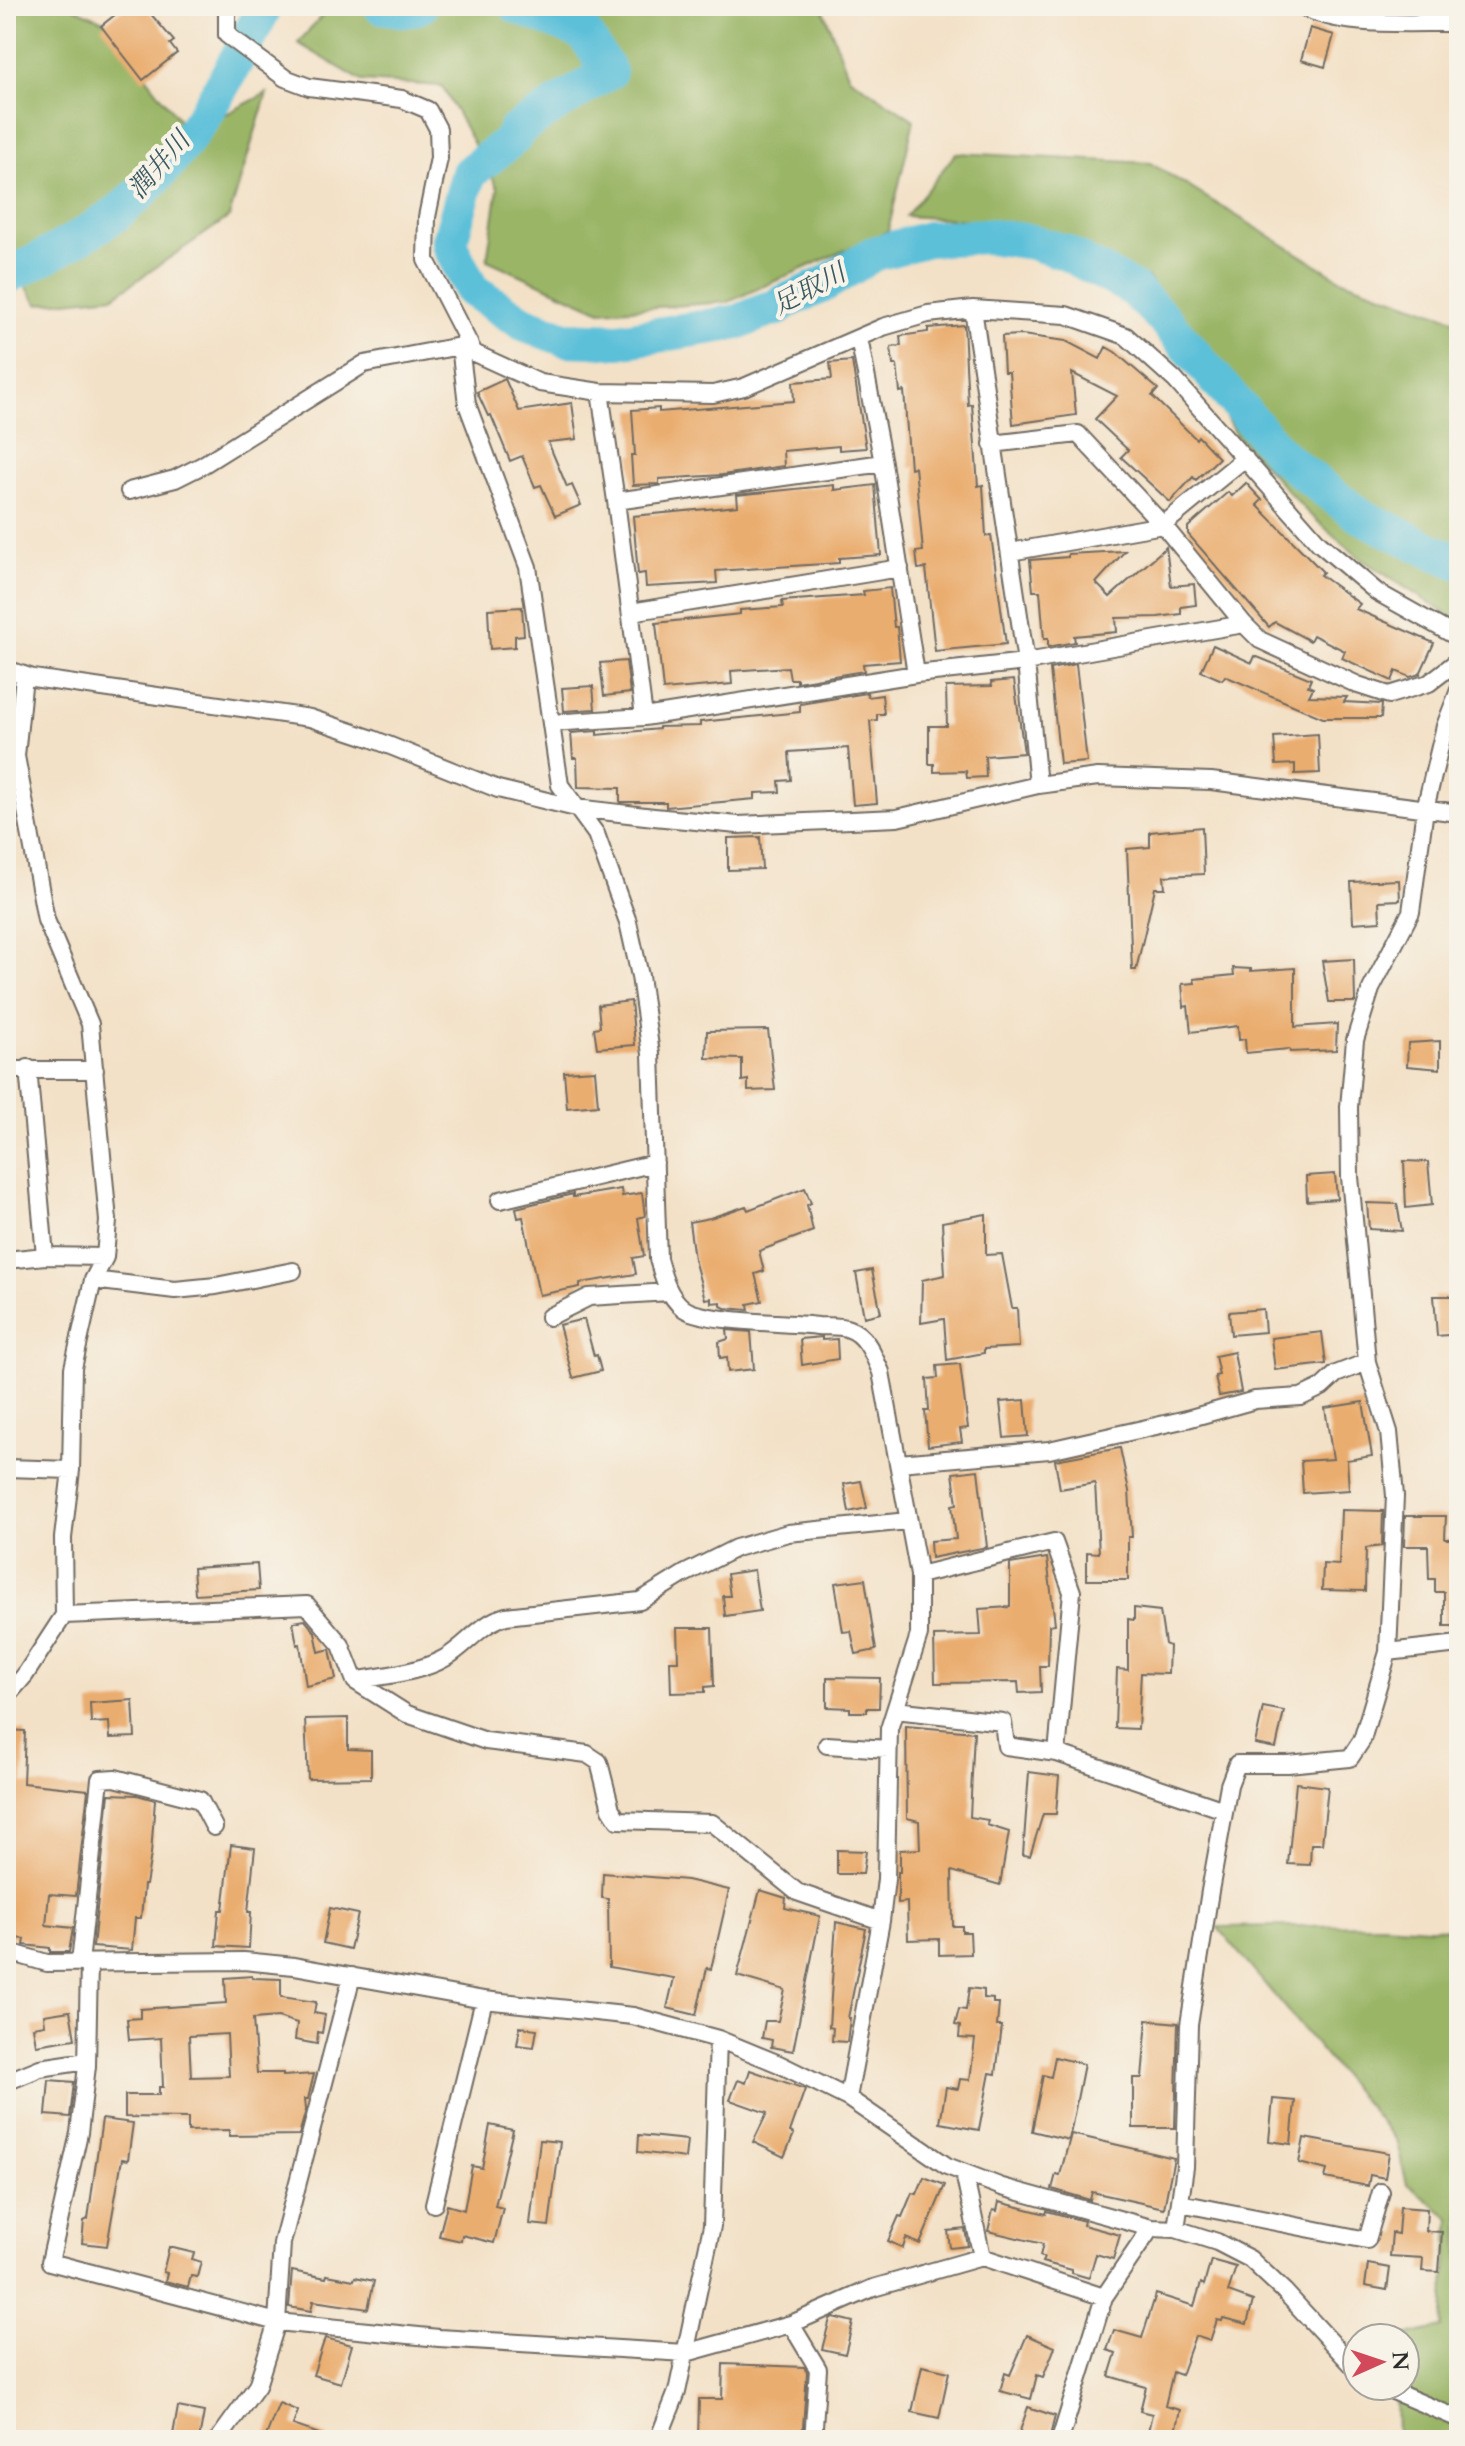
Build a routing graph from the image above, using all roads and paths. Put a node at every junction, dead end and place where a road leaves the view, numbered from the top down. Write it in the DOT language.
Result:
graph roads {
  1 [pos="227,6"];
  2 [pos="1301,6"];
  3 [pos="1459,23"];
  4 [pos="973,309"];
  5 [pos="859,338"];
  6 [pos="467,350"];
  7 [pos="600,392"];
  8 [pos="992,444"];
  9 [pos="1245,458"];
  10 [pos="883,463"];
  11 [pos="129,491"];
  12 [pos="616,501"];
  13 [pos="1163,525"];
  14 [pos="1010,552"];
  15 [pos="900,568"];
  16 [pos="631,612"];
  17 [pos="1244,624"];
  18 [pos="1459,638"];
  19 [pos="1459,660"];
  20 [pos="1026,662"];
  21 [pos="6,669"];
  22 [pos="916,674"];
  23 [pos="24,676"];
  24 [pos="1459,690"];
  25 [pos="644,717"];
  26 [pos="551,723"];
  27 [pos="1038,785"];
  28 [pos="576,808"];
  29 [pos="1425,809"];
  30 [pos="1459,813"];
  31 [pos="28,1068"];
  32 [pos="6,1070"];
  33 [pos="95,1070"];
  34 [pos="655,1163"];
  35 [pos="500,1200"];
  36 [pos="45,1256"];
  37 [pos="105,1257"];
  38 [pos="6,1260"];
  39 [pos="293,1271"];
  40 [pos="93,1280"];
  41 [pos="669,1292"];
  42 [pos="549,1317"];
  43 [pos="1367,1362"];
  44 [pos="899,1463"];
  45 [pos="6,1468"];
  46 [pos="71,1470"];
  47 [pos="908,1521"];
  48 [pos="919,1575"];
  49 [pos="64,1615"];
  50 [pos="1459,1644"];
  51 [pos="1388,1652"];
  52 [pos="25,1675"];
  53 [pos="6,1678"];
  54 [pos="355,1681"];
  55 [pos="6,1697"];
  56 [pos="895,1710"];
  57 [pos="827,1745"];
  58 [pos="888,1749"];
  59 [pos="1057,1753"];
  60 [pos="1224,1810"];
  61 [pos="214,1827"];
  62 [pos="881,1921"];
  63 [pos="6,1951"];
  64 [pos="85,1963"];
  65 [pos="352,1976"];
  66 [pos="484,2000"];
  67 [pos="718,2039"];
  68 [pos="87,2061"];
  69 [pos="6,2082"];
  70 [pos="848,2098"];
  71 [pos="964,2173"];
  72 [pos="1381,2192"];
  73 [pos="1180,2203"];
  74 [pos="434,2204"];
  75 [pos="1151,2228"];
  76 [pos="1176,2229"];
  77 [pos="982,2257"];
  78 [pos="1104,2297"];
  79 [pos="277,2322"];
  80 [pos="791,2324"];
  81 [pos="686,2353"];
  82 [pos="1341,2353"];
  83 [pos="1419,2402"];
  84 [pos="1459,2419"];
  85 [pos="218,2440"];
  86 [pos="658,2440"];
  87 [pos="813,2440"];
  88 [pos="1060,2440"];
  1 -- 6 [label="street"];
  2 -- 3 [label="street"];
  4 -- 5 [label="street"];
  4 -- 8 [label="street"];
  4 -- 9 [label="street"];
  5 -- 7 [label="street"];
  5 -- 10 [label="street"];
  6 -- 7 [label="street"];
  6 -- 11 [label="street"];
  6 -- 26 [label="street"];
  7 -- 12 [label="street"];
  8 -- 13 [label="street"];
  8 -- 14 [label="street"];
  9 -- 13 [label="street"];
  9 -- 18 [label="street"];
  10 -- 12 [label="street"];
  10 -- 15 [label="street"];
  12 -- 16 [label="street"];
  13 -- 14 [label="street"];
  13 -- 17 [label="street"];
  14 -- 20 [label="street"];
  15 -- 16 [label="street"];
  15 -- 22 [label="street"];
  16 -- 25 [label="street"];
  17 -- 19 [label="street"];
  17 -- 20 [label="street"];
  20 -- 22 [label="street"];
  20 -- 27 [label="street"];
  21 -- 23 [label="street"];
  22 -- 25 [label="street"];
  23 -- 28 [label="street"];
  23 -- 33 [label="street"];
  24 -- 29 [label="street"];
  25 -- 26 [label="street"];
  26 -- 28 [label="street"];
  27 -- 28 [label="street"];
  27 -- 29 [label="street"];
  28 -- 34 [label="street"];
  29 -- 30 [label="street"];
  29 -- 43 [label="street"];
  31 -- 32 [label="street"];
  31 -- 33 [label="street"];
  31 -- 36 [label="street"];
  33 -- 37 [label="street"];
  34 -- 35 [label="street"];
  34 -- 41 [label="street"];
  36 -- 37 [label="street"];
  36 -- 38 [label="street"];
  37 -- 40 [label="street"];
  39 -- 40 [label="street"];
  40 -- 46 [label="street"];
  41 -- 42 [label="street"];
  41 -- 44 [label="street"];
  43 -- 44 [label="street"];
  43 -- 51 [label="street"];
  44 -- 47 [label="street"];
  45 -- 46 [label="street"];
  46 -- 49 [label="street"];
  47 -- 48 [label="street"];
  47 -- 54 [label="street"];
  48 -- 56 [label="street"];
  48 -- 59 [label="street"];
  49 -- 52 [label="street"];
  49 -- 54 [label="street"];
  50 -- 51 [label="street"];
  51 -- 60 [label="street"];
  52 -- 53 [label="street"];
  52 -- 55 [label="street"];
  54 -- 62 [label="street"];
  56 -- 58 [label="street"];
  56 -- 59 [label="street"];
  57 -- 58 [label="street"];
  58 -- 62 [label="street"];
  59 -- 60 [label="street"];
  60 -- 73 [label="street"];
  61 -- 64 [label="street"];
  62 -- 70 [label="street"];
  63 -- 64 [label="street"];
  64 -- 65 [label="street"];
  64 -- 68 [label="street"];
  65 -- 66 [label="street"];
  65 -- 79 [label="street"];
  66 -- 67 [label="street"];
  66 -- 74 [label="street"];
  67 -- 70 [label="street"];
  67 -- 81 [label="street"];
  68 -- 69 [label="street"];
  68 -- 79 [label="street"];
  70 -- 71 [label="street"];
  71 -- 75 [label="street"];
  71 -- 77 [label="street"];
  72 -- 73 [label="street"];
  73 -- 76 [label="street"];
  75 -- 76 [label="street"];
  75 -- 78 [label="street"];
  76 -- 82 [label="street"];
  77 -- 78 [label="street"];
  77 -- 80 [label="street"];
  78 -- 88 [label="street"];
  79 -- 81 [label="street"];
  79 -- 85 [label="street"];
  80 -- 81 [label="street"];
  80 -- 87 [label="street"];
  81 -- 86 [label="street"];
  83 -- 84 [label="street"];
}
